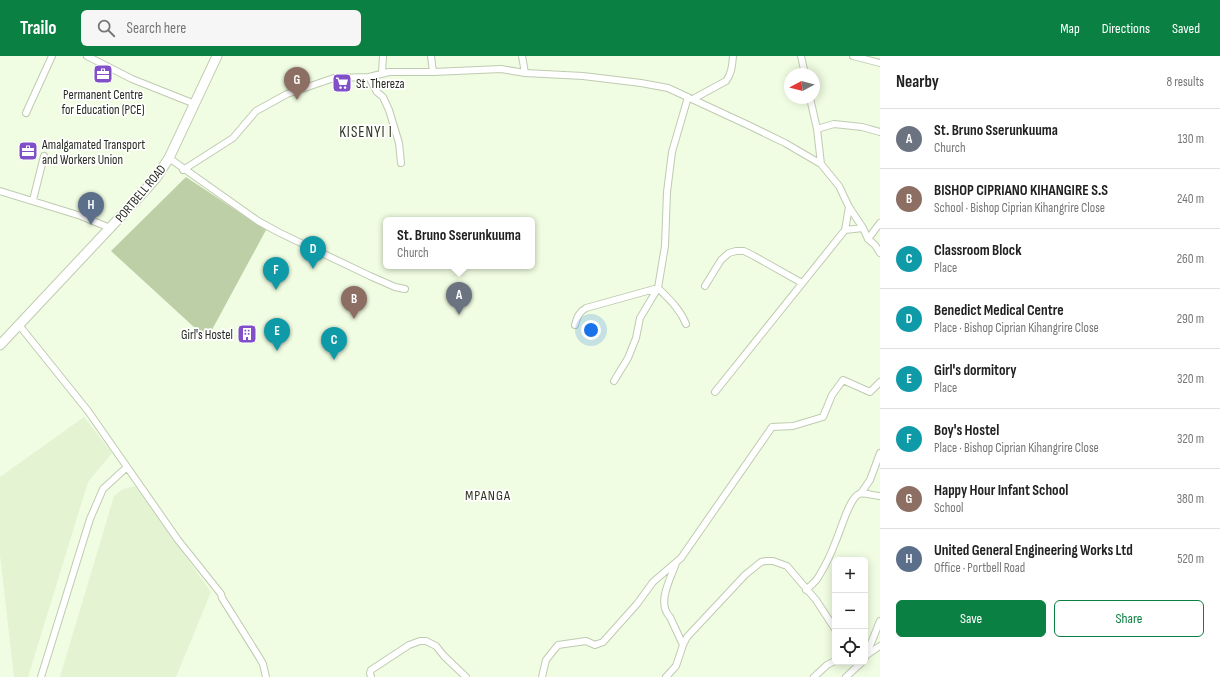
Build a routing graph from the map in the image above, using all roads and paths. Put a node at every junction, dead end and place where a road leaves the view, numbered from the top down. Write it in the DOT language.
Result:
graph roads {
  1 [pos="52,56"];
  2 [pos="87,56"];
  3 [pos="217,56"];
  4 [pos="383,56"];
  5 [pos="430,56"];
  6 [pos="522,56"];
  7 [pos="733,56"];
  8 [pos="801,56"];
  9 [pos="853,56"];
  10 [pos="880,63"];
  11 [pos="804,68"];
  12 [pos="433,72"];
  13 [pos="382,73"];
  14 [pos="525,73"];
  15 [pos="369,77"];
  16 [pos="690,98"];
  17 [pos="195,104"];
  18 [pos="811,104"];
  19 [pos="26,113"];
  20 [pos="817,129"];
  21 [pos="880,132"];
  22 [pos="44,156"];
  23 [pos="169,158"];
  24 [pos="401,163"];
  25 [pos="821,164"];
  26 [pos="183,170"];
  27 [pos="0,191"];
  28 [pos="33,200"];
  29 [pos="849,207"];
  30 [pos="880,223"];
  31 [pos="110,228"];
  32 [pos="863,228"];
  33 [pos="845,230"];
  34 [pos="868,239"];
  35 [pos="880,253"];
  36 [pos="802,283"];
  37 [pos="705,286"];
  38 [pos="658,288"];
  39 [pos="405,289"];
  40 [pos="686,324"];
  41 [pos="575,325"];
  42 [pos="19,326"];
  43 [pos="0,345"];
  44 [pos="614,382"];
  45 [pos="880,382"];
  46 [pos="715,392"];
  47 [pos="880,453"];
  48 [pos="127,467"];
  49 [pos="870,480"];
  50 [pos="861,494"];
  51 [pos="872,496"];
  52 [pos="880,496"];
  53 [pos="676,563"];
  54 [pos="806,590"];
  55 [pos="880,620"];
  56 [pos="832,624"];
  57 [pos="683,644"];
  58 [pos="880,646"];
  59 [pos="868,651"];
  60 [pos="868,655"];
  61 [pos="832,663"];
  62 [pos="858,665"];
  63 [pos="41,677"];
  64 [pos="266,677"];
  65 [pos="372,677"];
  66 [pos="466,677"];
  67 [pos="542,677"];
  68 [pos="666,677"];
  69 [pos="814,677"];
  70 [pos="846,677"];
  1 -- 19 [label="street"];
  2 -- 17 [label="street"];
  3 -- 17 [label="main road, PORTBELL ROAD"];
  4 -- 13 [label="street"];
  5 -- 12 [label="street"];
  6 -- 14 [label="street"];
  7 -- 16 [label="street"];
  8 -- 11 [label="street"];
  9 -- 10 [label="street"];
  12 -- 13 [label="street"];
  12 -- 14 [label="street"];
  13 -- 15 [label="street"];
  14 -- 16 [label="street"];
  15 -- 24 [label="street"];
  15 -- 26 [label="street"];
  16 -- 25 [label="street"];
  16 -- 38 [label="street"];
  17 -- 23 [label="main road, PORTBELL ROAD"];
  18 -- 20 [label="street"];
  20 -- 21 [label="street"];
  20 -- 25 [label="street"];
  22 -- 28 [label="street"];
  23 -- 26 [label="street"];
  23 -- 31 [label="main road, PORTBELL ROAD"];
  25 -- 29 [label="street"];
  26 -- 39 [label="street"];
  27 -- 28 [label="street"];
  28 -- 31 [label="street"];
  29 -- 32 [label="street"];
  29 -- 33 [label="street"];
  30 -- 34 [label="street"];
  31 -- 42 [label="main road, PORTBELL ROAD"];
  32 -- 33 [label="street"];
  32 -- 34 [label="street"];
  33 -- 36 [label="street"];
  34 -- 35 [label="street"];
  36 -- 37 [label="street"];
  36 -- 46 [label="street"];
  38 -- 40 [label="street"];
  38 -- 41 [label="street"];
  38 -- 44 [label="street"];
  42 -- 43 [label="main road, PORTBELL ROAD"];
  42 -- 48 [label="street"];
  45 -- 53 [label="street"];
  47 -- 49 [label="street"];
  48 -- 63 [label="street"];
  48 -- 64 [label="street"];
  49 -- 50 [label="street"];
  49 -- 51 [label="street"];
  50 -- 51 [label="street"];
  50 -- 54 [label="street"];
  51 -- 52 [label="street"];
  53 -- 57 [label="street"];
  53 -- 67 [label="street"];
  54 -- 56 [label="street"];
  54 -- 57 [label="street"];
  55 -- 59 [label="street"];
  57 -- 68 [label="street"];
  58 -- 60 [label="street"];
  61 -- 69 [label="street"];
  62 -- 70 [label="street"];
  65 -- 66 [label="street"];
}
